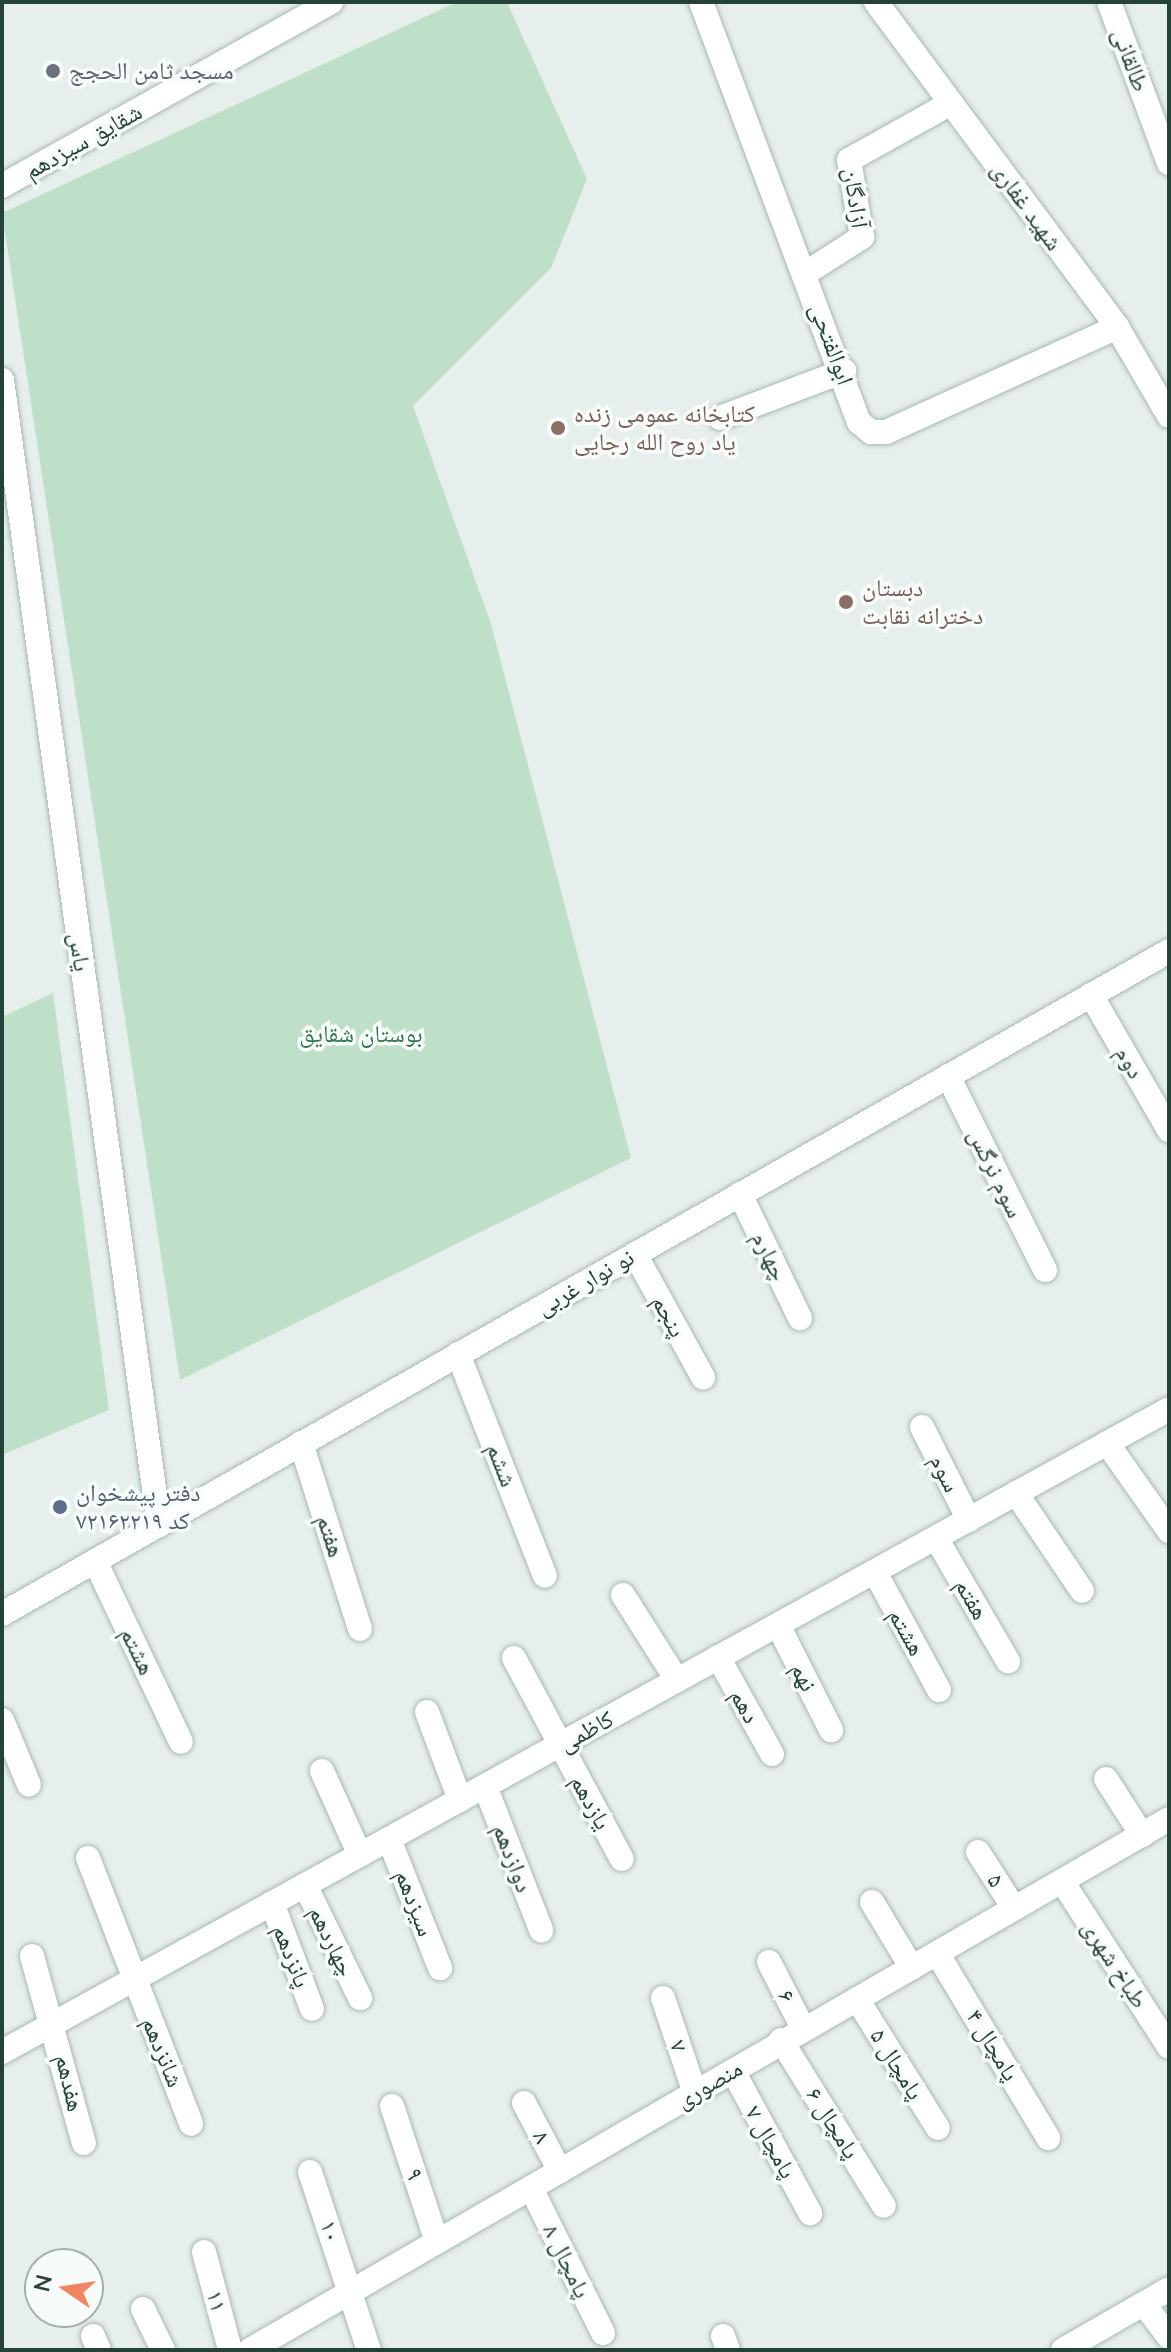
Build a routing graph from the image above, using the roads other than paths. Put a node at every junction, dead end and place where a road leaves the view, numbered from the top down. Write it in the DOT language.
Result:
graph roads {
  1 [pos="331,2"];
  2 [pos="701,2"];
  3 [pos="876,2"];
  4 [pos="1109,2"];
  5 [pos="951,103"];
  6 [pos="1169,163"];
  7 [pos="2,186"];
  8 [pos="806,273"];
  9 [pos="1117,327"];
  10 [pos="844,371"];
  11 [pos="2,380"];
  12 [pos="1169,416"];
  13 [pos="720,418"];
  14 [pos="1169,951"];
  15 [pos="1091,995"];
  16 [pos="948,1076"];
  17 [pos="1169,1130"];
  18 [pos="740,1194"];
  19 [pos="635,1254"];
  20 [pos="1045,1270"];
  21 [pos="800,1318"];
  22 [pos="458,1354"];
  23 [pos="703,1377"];
  24 [pos="1169,1409"];
  25 [pos="922,1427"];
  26 [pos="301,1443"];
  27 [pos="1107,1443"];
  28 [pos="1016,1493"];
  29 [pos="969,1520"];
  30 [pos="159,1525"];
  31 [pos="1169,1531"];
  32 [pos="936,1538"];
  33 [pos="95,1561"];
  34 [pos="876,1574"];
  35 [pos="545,1576"];
  36 [pos="1082,1591"];
  37 [pos="623,1595"];
  38 [pos="2,1614"];
  39 [pos="778,1625"];
  40 [pos="360,1629"];
  41 [pos="718,1657"];
  42 [pos="514,1658"];
  43 [pos="1008,1661"];
  44 [pos="677,1680"];
  45 [pos="939,1690"];
  46 [pos="427,1712"];
  47 [pos="2,1720"];
  48 [pos="831,1730"];
  49 [pos="181,1742"];
  50 [pos="559,1745"];
  51 [pos="772,1754"];
  52 [pos="322,1771"];
  53 [pos="1106,1779"];
  54 [pos="29,1785"];
  55 [pos="485,1786"];
  56 [pos="460,1800"];
  57 [pos="1169,1819"];
  58 [pos="1142,1835"];
  59 [pos="389,1839"];
  60 [pos="978,1852"];
  61 [pos="360,1855"];
  62 [pos="88,1858"];
  63 [pos="622,1859"];
  64 [pos="1062,1881"];
  65 [pos="305,1885"];
  66 [pos="872,1902"];
  67 [pos="272,1903"];
  68 [pos="1014,1908"];
  69 [pos="541,1930"];
  70 [pos="937,1953"];
  71 [pos="32,1956"];
  72 [pos="769,1962"];
  73 [pos="440,1968"];
  74 [pos="912,1968"];
  75 [pos="134,1980"];
  76 [pos="360,1998"];
  77 [pos="663,1998"];
  78 [pos="857,1999"];
  79 [pos="312,2009"];
  80 [pos="56,2022"];
  81 [pos="804,2030"];
  82 [pos="781,2040"];
  83 [pos="1169,2047"];
  84 [pos="2,2052"];
  85 [pos="733,2071"];
  86 [pos="695,2093"];
  87 [pos="524,2103"];
  88 [pos="392,2106"];
  89 [pos="191,2124"];
  90 [pos="938,2128"];
  91 [pos="1048,2138"];
  92 [pos="84,2143"];
  93 [pos="560,2171"];
  94 [pos="310,2172"];
  95 [pos="531,2188"];
  96 [pos="884,2206"];
  97 [pos="810,2213"];
  98 [pos="437,2242"];
  99 [pos="204,2252"];
  100 [pos="1169,2289"];
  101 [pos="353,2291"];
  102 [pos="1144,2304"];
  103 [pos="143,2309"];
  104 [pos="603,2333"];
  105 [pos="1169,2337"];
  106 [pos="1069,2348"];
  107 [pos="163,2350"];
  108 [pos="230,2350"];
  109 [pos="250,2350"];
  110 [pos="369,2350"];
  1 -- 7 [label="street, شقایق سیزدهم"];
  2 -- 8 [label="street, ابوالفتحی"];
  3 -- 5 [label="street, شهید غفاری"];
  4 -- 6 [label="street, طالقانی"];
  5 -- 8 [label="street, آزادگان"];
  5 -- 9 [label="street, شهید غفاری"];
  8 -- 10 [label="street, ابوالفتحی"];
  9 -- 10 [label="street, ابوالفتحی"];
  9 -- 12 [label="street, شهید غفاری"];
  10 -- 13 [label="street"];
  11 -- 30 [label="street, یاس"];
  14 -- 15 [label="street, نو نوار غربی"];
  15 -- 16 [label="street, نو نوار غربی"];
  15 -- 17 [label="street, دوم"];
  16 -- 18 [label="street, نو نوار غربی"];
  16 -- 20 [label="street, سوم نرگس"];
  18 -- 19 [label="street, نو نوار غربی"];
  18 -- 21 [label="street, چهارم"];
  19 -- 22 [label="street, نو نوار غربی"];
  19 -- 23 [label="street, پنجم"];
  22 -- 26 [label="street, نو نوار غربی"];
  22 -- 35 [label="street, ششم"];
  24 -- 27 [label="street, کاظمی"];
  25 -- 29 [label="street, سوم"];
  26 -- 30 [label="street, نو نوار غربی"];
  26 -- 40 [label="street, هفتم"];
  27 -- 28 [label="street, کاظمی"];
  27 -- 31 [label="street"];
  28 -- 29 [label="street, کاظمی"];
  28 -- 36 [label="street"];
  29 -- 32 [label="street, کاظمی"];
  30 -- 33 [label="street, نو نوار غربی"];
  32 -- 34 [label="street, کاظمی"];
  32 -- 43 [label="street, هفتم"];
  33 -- 38 [label="street, نو نوار غربی"];
  33 -- 49 [label="street, هشتم"];
  34 -- 39 [label="street, کاظمی"];
  34 -- 45 [label="street, هشتم"];
  37 -- 44 [label="street"];
  39 -- 41 [label="street, کاظمی"];
  39 -- 48 [label="street, نهم"];
  41 -- 44 [label="street, کاظمی"];
  41 -- 51 [label="street, دهم"];
  42 -- 50 [label="street"];
  44 -- 50 [label="street, کاظمی"];
  46 -- 56 [label="street"];
  47 -- 54 [label="street"];
  50 -- 55 [label="street, کاظمی"];
  50 -- 63 [label="street, یازدهم"];
  52 -- 61 [label="street"];
  53 -- 58 [label="street"];
  55 -- 56 [label="street, کاظمی"];
  55 -- 69 [label="street, دوازدهم"];
  56 -- 59 [label="street, کاظمی"];
  57 -- 58 [label="street, منصوری"];
  58 -- 64 [label="street, منصوری"];
  59 -- 61 [label="street, کاظمی"];
  59 -- 73 [label="street, سیزدهم"];
  60 -- 68 [label="street, ۵"];
  61 -- 65 [label="street, کاظمی"];
  62 -- 75 [label="street"];
  64 -- 68 [label="street, منصوری"];
  64 -- 83 [label="street, طباخ شهری"];
  65 -- 67 [label="street, کاظمی"];
  65 -- 76 [label="street, چهاردهم"];
  66 -- 74 [label="street"];
  67 -- 75 [label="street, کاظمی"];
  67 -- 79 [label="street, پانزدهم"];
  68 -- 70 [label="street, منصوری"];
  70 -- 74 [label="street, منصوری"];
  70 -- 91 [label="street, پامچال ۴"];
  71 -- 80 [label="street"];
  72 -- 81 [label="street, ۶"];
  74 -- 78 [label="street, منصوری"];
  75 -- 80 [label="street, کاظمی"];
  75 -- 89 [label="street, شانزدهم"];
  77 -- 86 [label="street, ۷"];
  78 -- 81 [label="street, منصوری"];
  78 -- 90 [label="street, ۵ پامچال"];
  80 -- 84 [label="street, کاظمی"];
  80 -- 92 [label="street, هفدهم"];
  81 -- 82 [label="street, منصوری"];
  82 -- 85 [label="street, منصوری"];
  82 -- 96 [label="street, ۶ پامچال"];
  85 -- 86 [label="street, منصوری"];
  85 -- 97 [label="street, ۷ پامچال"];
  86 -- 93 [label="street, منصوری"];
  87 -- 93 [label="street, ۸"];
  88 -- 98 [label="street, ۹"];
  93 -- 95 [label="street, منصوری"];
  94 -- 101 [label="street, ۱۰"];
  95 -- 98 [label="street, منصوری"];
  95 -- 104 [label="street, ۸ پامچال"];
  98 -- 101 [label="street, منصوری"];
  99 -- 108 [label="street, ۱۱"];
  100 -- 102 [label="street"];
  101 -- 109 [label="street, منصوری"];
  101 -- 110 [label="street, ۱۰"];
  102 -- 105 [label="street"];
  102 -- 106 [label="street"];
  103 -- 107 [label="street"];
}
